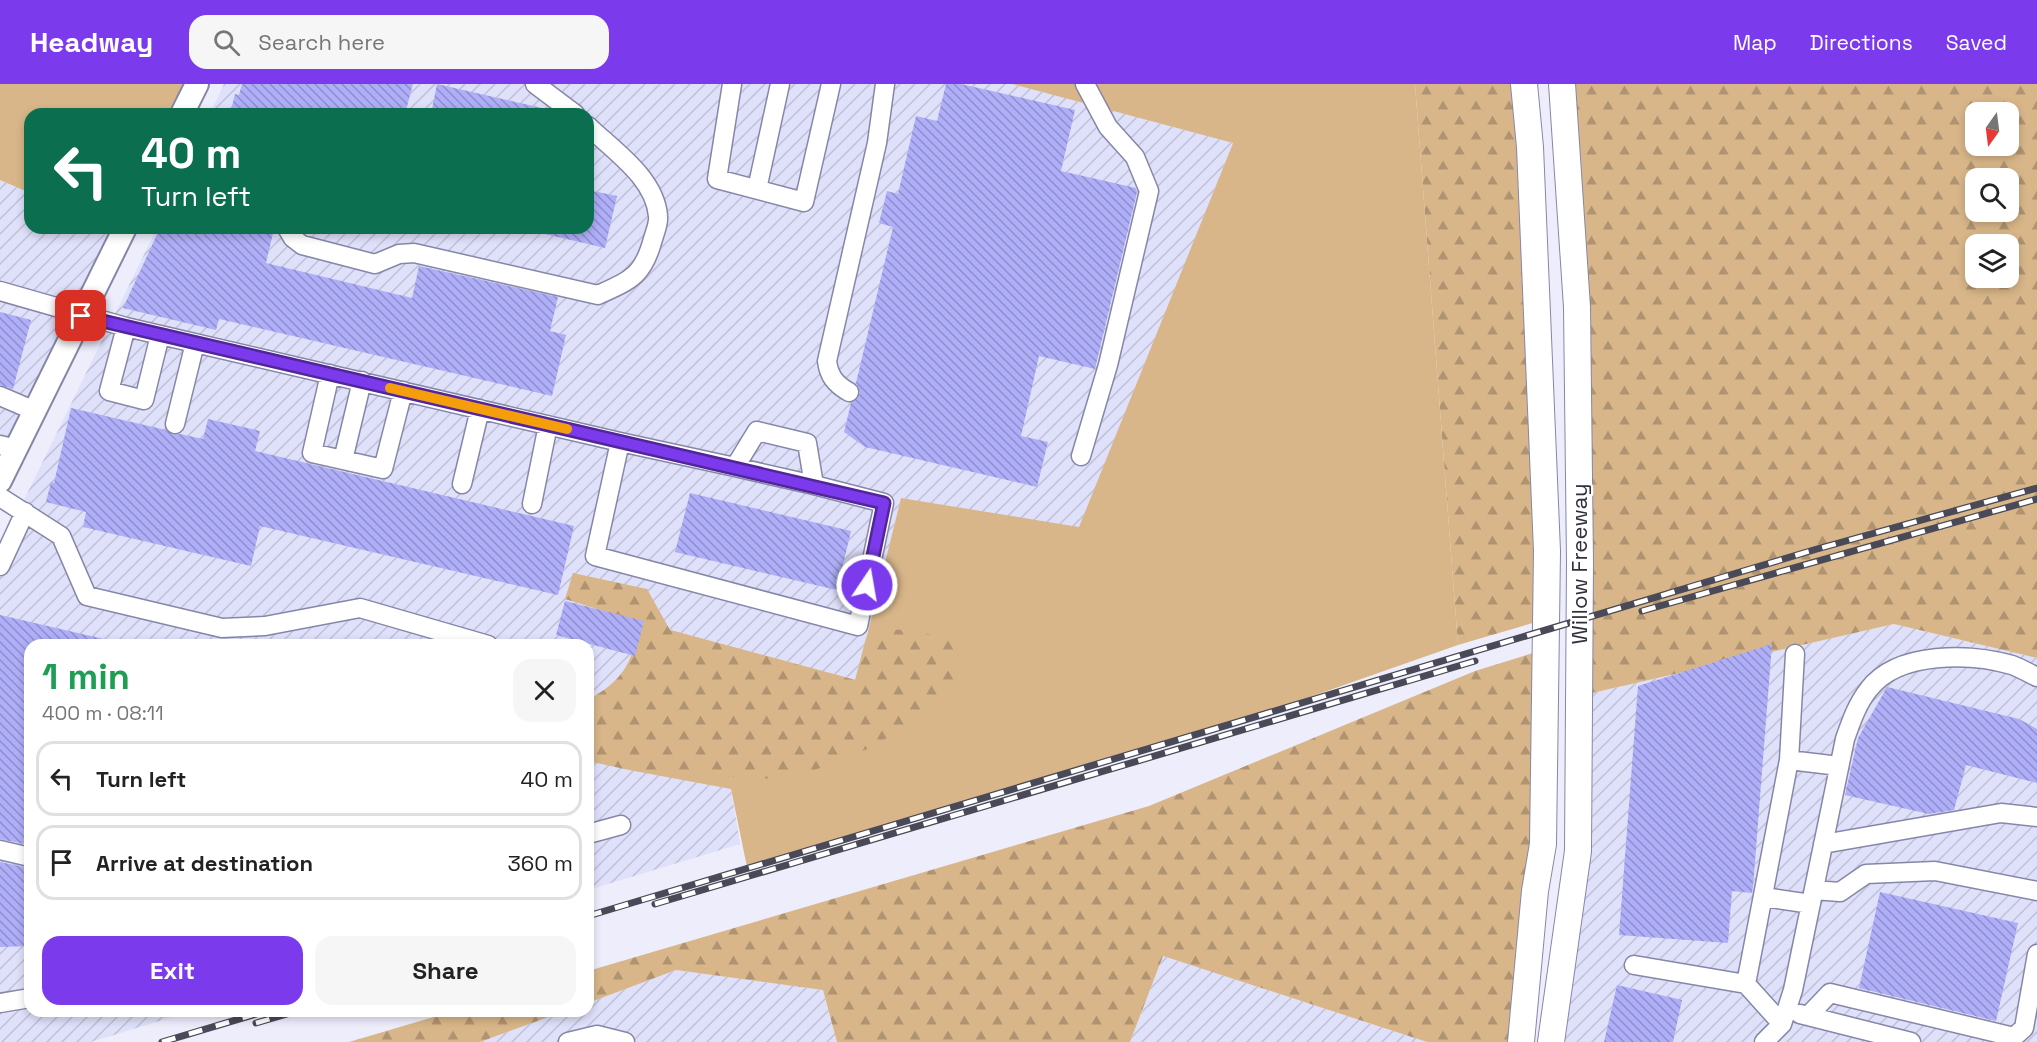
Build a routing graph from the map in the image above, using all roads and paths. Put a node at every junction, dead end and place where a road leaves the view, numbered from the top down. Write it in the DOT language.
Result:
graph roads {
  1 [pos="197,84"];
  2 [pos="535,84"];
  3 [pos="732,84"];
  4 [pos="780,84"];
  5 [pos="831,84"];
  6 [pos="885,84"];
  7 [pos="1085,84"];
  8 [pos="1524,84"];
  9 [pos="1562,84"];
  10 [pos="185,108"];
  11 [pos="567,108"];
  12 [pos="594,132"];
  13 [pos="758,189"];
  14 [pos="122,234"];
  15 [pos="291,234"];
  16 [pos="0,291"];
  17 [pos="81,316"];
  18 [pos="126,327"];
  19 [pos="160,334"];
  20 [pos="195,343"];
  21 [pos="330,374"];
  22 [pos="362,381"];
  23 [pos="403,391"];
  24 [pos="849,392"];
  25 [pos="1,398"];
  26 [pos="480,409"];
  27 [pos="34,411"];
  28 [pos="175,424"];
  29 [pos="548,425"];
  30 [pos="620,442"];
  31 [pos="8,447"];
  32 [pos="1081,456"];
  33 [pos="343,460"];
  34 [pos="735,466"];
  35 [pos="0,481"];
  36 [pos="462,483"];
  37 [pos="814,485"];
  38 [pos="0,497"];
  39 [pos="532,504"];
  40 [pos="25,512"];
  41 [pos="0,566"];
  42 [pos="467,639"];
  43 [pos="1795,654"];
  44 [pos="2037,677"];
  45 [pos="1789,760"];
  46 [pos="1839,765"];
  47 [pos="2037,817"];
  48 [pos="621,825"];
  49 [pos="594,832"];
  50 [pos="1823,844"];
  51 [pos="0,850"];
  52 [pos="24,856"];
  53 [pos="2037,891"];
  54 [pos="1764,897"];
  55 [pos="1812,897"];
  56 [pos="2037,954"];
  57 [pos="1634,964"];
  58 [pos="1746,984"];
  59 [pos="24,999"];
  60 [pos="0,1003"];
  61 [pos="1808,1016"];
  62 [pos="1784,1017"];
  63 [pos="568,1042"];
  64 [pos="625,1042"];
  65 [pos="1521,1042"];
  66 [pos="1551,1042"];
  67 [pos="1764,1042"];
  68 [pos="1911,1042"];
  1 -- 10 [label="main road"];
  2 -- 11 [label="street"];
  3 -- 13 [label="street"];
  4 -- 13 [label="street"];
  5 -- 13 [label="street"];
  6 -- 24 [label="street"];
  7 -- 32 [label="street"];
  8 -- 65 [label="highway, Willow Freeway"];
  9 -- 66 [label="highway, Willow Freeway"];
  12 -- 15 [label="street"];
  14 -- 17 [label="main road"];
  16 -- 17 [label="street"];
  17 -- 18 [label="street"];
  17 -- 27 [label="main road"];
  18 -- 19 [label="street"];
  18 -- 19 [label="street"];
  19 -- 20 [label="street"];
  20 -- 21 [label="street"];
  20 -- 28 [label="street"];
  21 -- 22 [label="street"];
  21 -- 33 [label="street"];
  22 -- 23 [label="street"];
  22 -- 33 [label="street"];
  23 -- 26 [label="street"];
  23 -- 33 [label="street"];
  25 -- 27 [label="street"];
  26 -- 29 [label="street"];
  26 -- 36 [label="street"];
  27 -- 31 [label="main road"];
  29 -- 30 [label="street"];
  29 -- 39 [label="street"];
  30 -- 34 [label="street"];
  30 -- 37 [label="street"];
  31 -- 35 [label="main road"];
  34 -- 37 [label="street"];
  34 -- 37 [label="street"];
  38 -- 40 [label="street"];
  40 -- 41 [label="street"];
  40 -- 42 [label="street"];
  43 -- 45 [label="street"];
  44 -- 46 [label="street"];
  45 -- 46 [label="street"];
  45 -- 54 [label="street"];
  46 -- 50 [label="street"];
  47 -- 50 [label="street"];
  48 -- 49 [label="street"];
  50 -- 55 [label="street"];
  51 -- 52 [label="street"];
  53 -- 55 [label="street"];
  54 -- 55 [label="street"];
  54 -- 58 [label="street"];
  55 -- 62 [label="street"];
  56 -- 61 [label="street"];
  57 -- 58 [label="street"];
  58 -- 62 [label="street"];
  59 -- 60 [label="street"];
  61 -- 62 [label="street"];
  61 -- 68 [label="street"];
  62 -- 67 [label="street"];
  63 -- 64 [label="street"];
}
